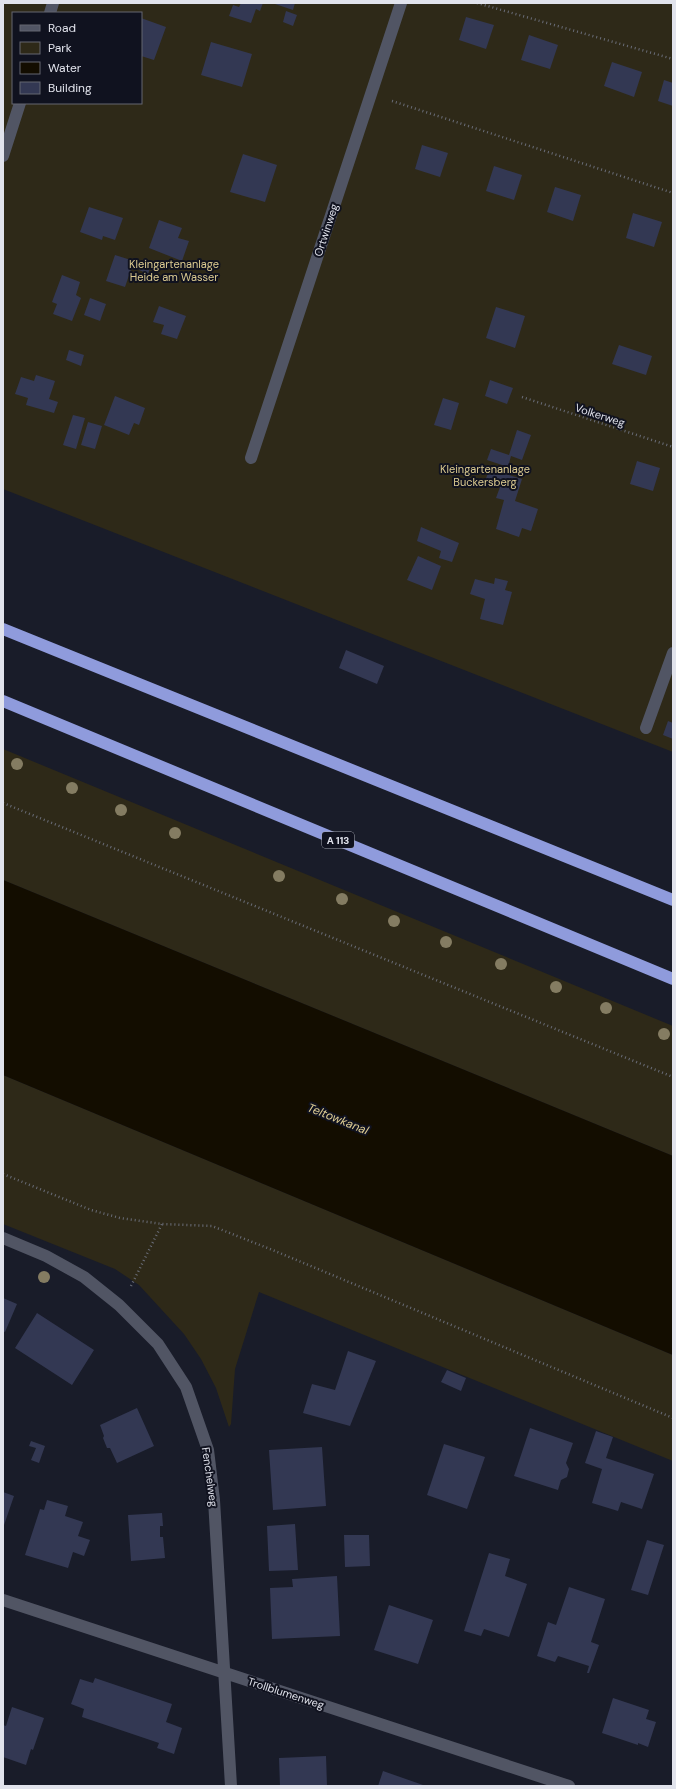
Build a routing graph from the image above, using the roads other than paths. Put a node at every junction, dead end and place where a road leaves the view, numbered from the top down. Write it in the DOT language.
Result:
graph roads {
  1 [pos="401,3"];
  2 [pos="20,104"];
  3 [pos="3,156"];
  4 [pos="251,458"];
  5 [pos="3,629"];
  6 [pos="673,653"];
  7 [pos="3,701"];
  8 [pos="646,728"];
  9 [pos="673,900"];
  10 [pos="673,979"];
  11 [pos="3,1238"];
  12 [pos="3,1600"];
  13 [pos="224,1673"];
  14 [pos="232,1786"];
  15 [pos="569,1786"];
  1 -- 4 [label="street, Ortwinweg"];
  2 -- 3 [label="street"];
  5 -- 9 [label="highway"];
  6 -- 8 [label="street"];
  7 -- 10 [label="highway, A 113"];
  11 -- 13 [label="street, Fenchelweg"];
  12 -- 13 [label="street, Trollblumenweg"];
  13 -- 14 [label="street, Fenchelweg"];
  13 -- 15 [label="street, Trollblumenweg"];
}
